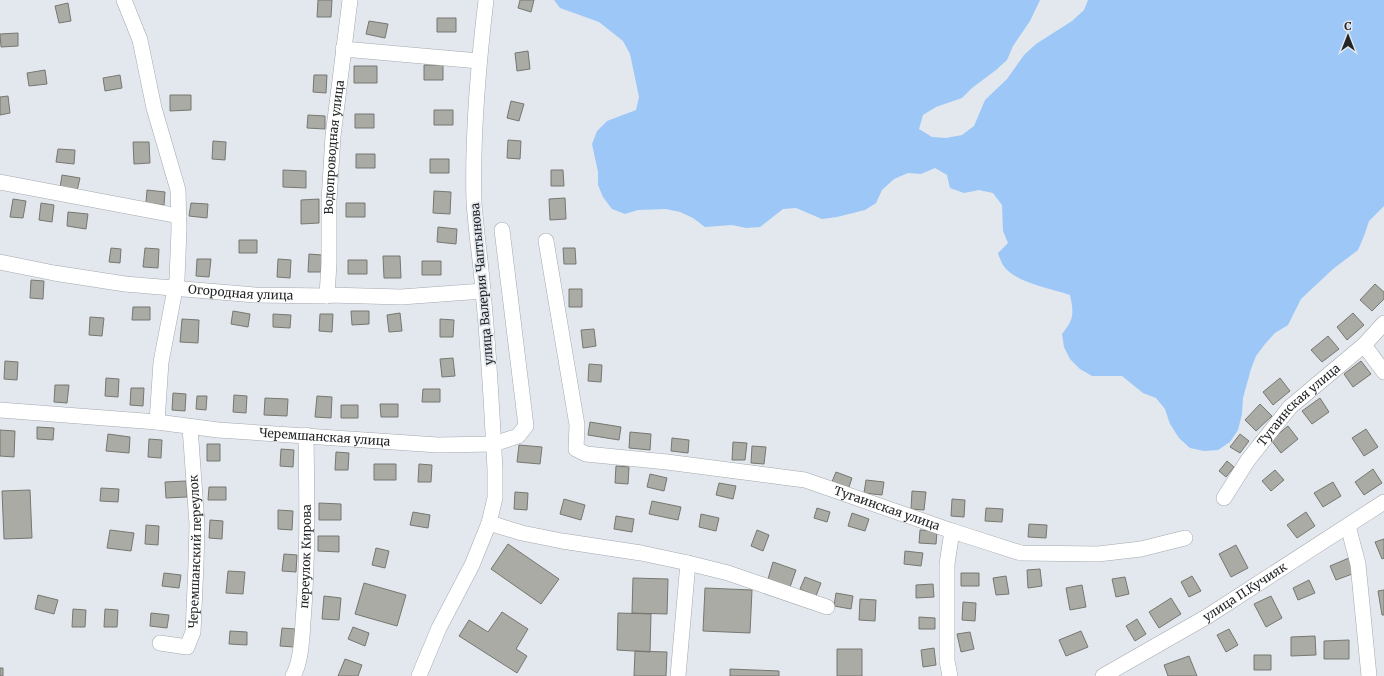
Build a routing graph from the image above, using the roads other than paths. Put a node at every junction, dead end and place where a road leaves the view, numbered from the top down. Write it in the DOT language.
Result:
graph roads {
  1 [pos="124,0"];
  2 [pos="350,0"];
  3 [pos="486,0"];
  4 [pos="343,49"];
  5 [pos="479,61"];
  6 [pos="0,182"];
  7 [pos="179,216"];
  8 [pos="502,230"];
  9 [pos="546,241"];
  10 [pos="0,262"];
  11 [pos="175,288"];
  12 [pos="483,291"];
  13 [pos="327,296"];
  14 [pos="1384,323"];
  15 [pos="1364,345"];
  16 [pos="1384,372"];
  17 [pos="0,410"];
  18 [pos="157,422"];
  19 [pos="190,427"];
  20 [pos="306,436"];
  21 [pos="494,444"];
  22 [pos="1224,498"];
  23 [pos="1384,502"];
  24 [pos="489,523"];
  25 [pos="1348,526"];
  26 [pos="952,531"];
  27 [pos="1185,538"];
  28 [pos="688,563"];
  29 [pos="827,607"];
  30 [pos="160,643"];
  31 [pos="293,676"];
  32 [pos="418,676"];
  33 [pos="678,676"];
  34 [pos="950,676"];
  35 [pos="1103,676"];
  36 [pos="1369,676"];
  1 -- 7 [label="street"];
  2 -- 4 [label="street, Водопроводная улица"];
  3 -- 5 [label="street, улица Валерия Чаптынова"];
  4 -- 5 [label="street"];
  4 -- 13 [label="street, Водопроводная улица"];
  5 -- 12 [label="street, улица Валерия Чаптынова"];
  6 -- 7 [label="street"];
  7 -- 11 [label="street"];
  8 -- 21 [label="street, Черемшанская улица"];
  9 -- 26 [label="street, Тугаинская улица"];
  10 -- 11 [label="street, Огородная улица"];
  11 -- 13 [label="street, Огородная улица"];
  11 -- 18 [label="street"];
  12 -- 13 [label="street, Огородная улица"];
  12 -- 21 [label="street, улица Валерия Чаптынова"];
  14 -- 15 [label="street, Тугаинская улица"];
  15 -- 16 [label="street"];
  15 -- 22 [label="street, Тугаинская улица"];
  17 -- 18 [label="street, Черемшанская улица"];
  18 -- 19 [label="street, Черемшанская улица"];
  19 -- 20 [label="street, Черемшанская улица"];
  19 -- 30 [label="street, Черемшанский переулок"];
  20 -- 21 [label="street, Черемшанская улица"];
  20 -- 31 [label="street, переулок Кирова"];
  21 -- 24 [label="street, улица Валерия Чаптынова"];
  23 -- 25 [label="street, улица П.Кучияк"];
  24 -- 28 [label="street"];
  24 -- 32 [label="street, улица Валерия Чаптынова"];
  25 -- 35 [label="street, улица П.Кучияк"];
  25 -- 36 [label="street"];
  26 -- 27 [label="street, Тугаинская улица"];
  26 -- 34 [label="street"];
  28 -- 29 [label="street"];
  28 -- 33 [label="street"];
}
